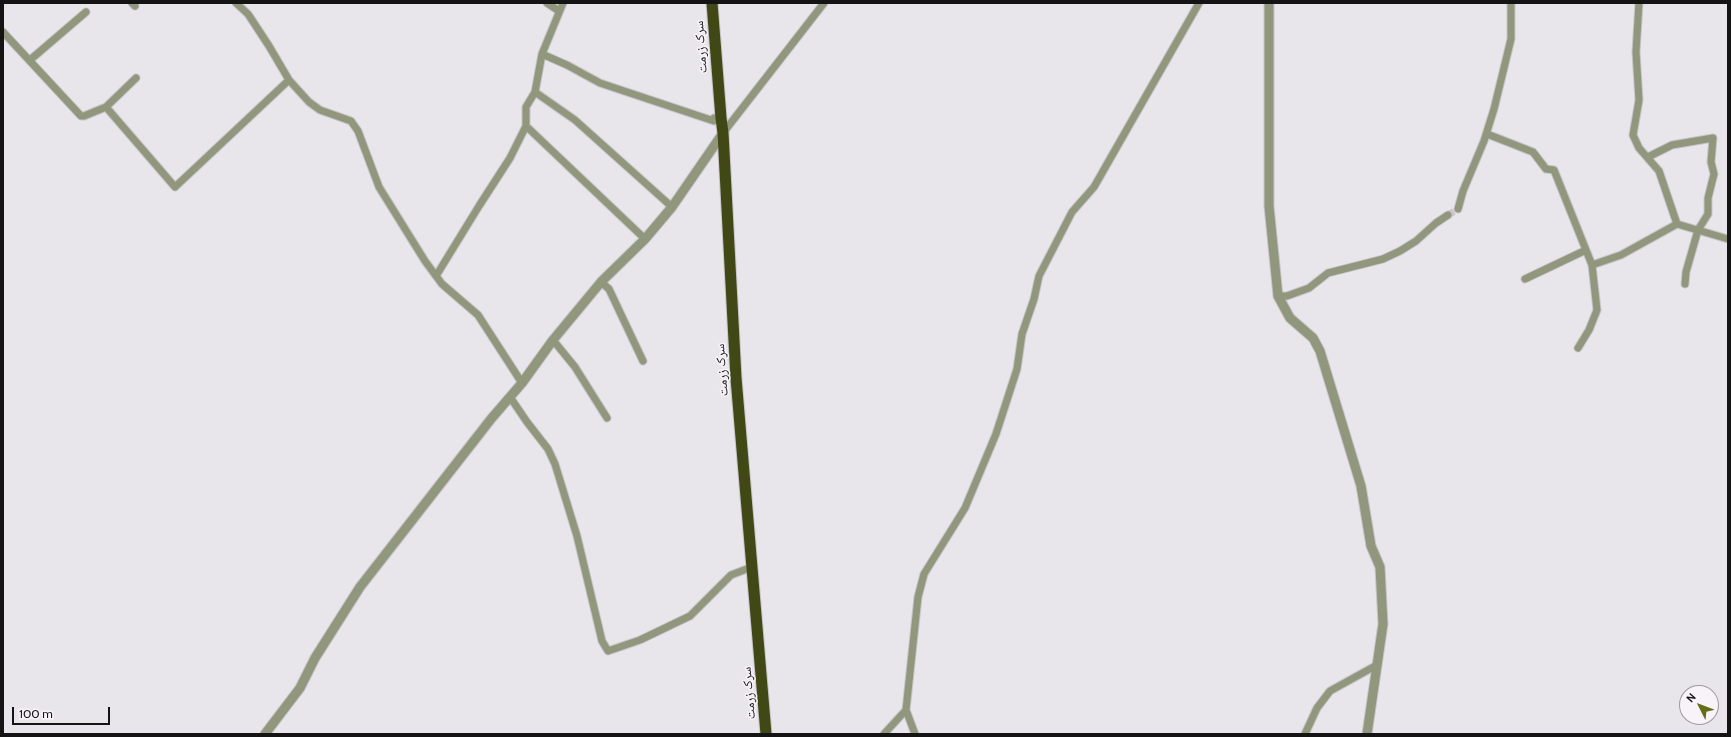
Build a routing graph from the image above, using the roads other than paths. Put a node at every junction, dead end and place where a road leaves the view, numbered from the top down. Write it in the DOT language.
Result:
graph roads {
  1 [pos="236,3"];
  2 [pos="547,3"];
  3 [pos="563,3"];
  4 [pos="712,3"];
  5 [pos="824,3"];
  6 [pos="1199,3"];
  7 [pos="1269,3"];
  8 [pos="1511,3"];
  9 [pos="1639,3"];
  10 [pos="559,11"];
  11 [pos="86,12"];
  12 [pos="3,32"];
  13 [pos="542,54"];
  14 [pos="30,60"];
  15 [pos="136,78"];
  16 [pos="289,80"];
  17 [pos="535,92"];
  18 [pos="106,107"];
  19 [pos="721,118"];
  20 [pos="526,126"];
  21 [pos="723,133"];
  22 [pos="1487,134"];
  23 [pos="1648,157"];
  24 [pos="672,207"];
  25 [pos="1458,209"];
  26 [pos="1448,215"];
  27 [pos="1677,224"];
  28 [pos="1698,230"];
  29 [pos="645,239"];
  30 [pos="1728,239"];
  31 [pos="1586,250"];
  32 [pos="1592,265"];
  33 [pos="436,276"];
  34 [pos="1525,278"];
  35 [pos="601,282"];
  36 [pos="1684,284"];
  37 [pos="1278,296"];
  38 [pos="553,340"];
  39 [pos="1578,348"];
  40 [pos="643,361"];
  41 [pos="522,383"];
  42 [pos="510,397"];
  43 [pos="607,418"];
  44 [pos="752,567"];
  45 [pos="1377,665"];
  46 [pos="906,710"];
  47 [pos="265,734"];
  48 [pos="766,734"];
  49 [pos="884,734"];
  50 [pos="915,734"];
  51 [pos="1305,734"];
  52 [pos="1368,734"];
  1 -- 16 [label="street"];
  2 -- 10 [label="street"];
  3 -- 10 [label="street"];
  4 -- 19 [label="highway, سرک زرمت"];
  5 -- 21 [label="street"];
  6 -- 46 [label="street"];
  7 -- 37 [label="street"];
  8 -- 22 [label="street"];
  9 -- 23 [label="street"];
  10 -- 13 [label="street"];
  11 -- 14 [label="street"];
  12 -- 14 [label="street"];
  13 -- 17 [label="street"];
  13 -- 19 [label="street"];
  14 -- 18 [label="street"];
  15 -- 18 [label="street"];
  16 -- 18 [label="street"];
  16 -- 33 [label="street"];
  17 -- 20 [label="street"];
  17 -- 24 [label="street"];
  19 -- 21 [label="highway, سرک زرمت"];
  20 -- 29 [label="street"];
  20 -- 33 [label="street"];
  21 -- 24 [label="street"];
  21 -- 44 [label="highway, سرک زرمت"];
  22 -- 25 [label="street"];
  22 -- 31 [label="street"];
  23 -- 27 [label="street"];
  23 -- 28 [label="street"];
  24 -- 29 [label="street"];
  26 -- 37 [label="street"];
  27 -- 28 [label="street"];
  27 -- 32 [label="street"];
  28 -- 30 [label="street"];
  28 -- 36 [label="street"];
  29 -- 35 [label="street"];
  31 -- 32 [label="street"];
  31 -- 34 [label="street"];
  32 -- 39 [label="street"];
  33 -- 41 [label="street"];
  35 -- 38 [label="street"];
  35 -- 40 [label="street"];
  37 -- 45 [label="street"];
  38 -- 41 [label="street"];
  38 -- 43 [label="street"];
  41 -- 42 [label="street"];
  42 -- 44 [label="street"];
  42 -- 47 [label="street"];
  44 -- 48 [label="highway, سرک زرمت"];
  45 -- 51 [label="street"];
  45 -- 52 [label="street"];
  46 -- 49 [label="street"];
  46 -- 50 [label="street"];
}
